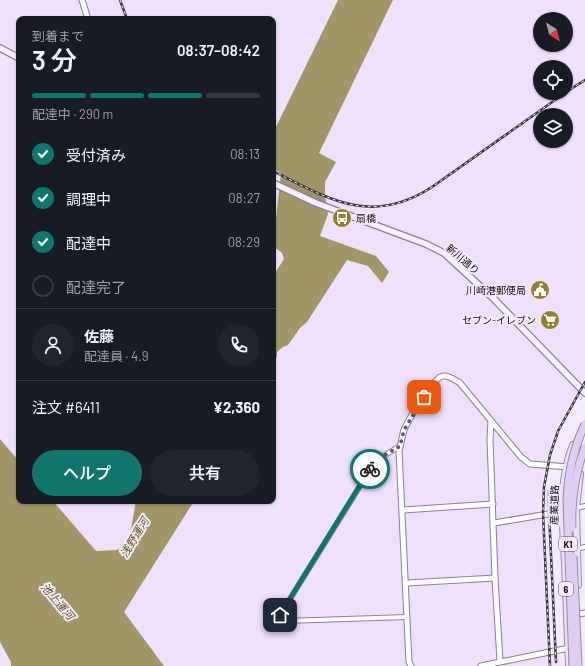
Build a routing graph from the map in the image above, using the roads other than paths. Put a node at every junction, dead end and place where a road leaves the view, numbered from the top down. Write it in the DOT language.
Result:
graph roads {
  1 [pos="82,0"];
  2 [pos="87,16"];
  3 [pos="0,48"];
  4 [pos="16,56"];
  5 [pos="276,184"];
  6 [pos="585,393"];
  7 [pos="585,420"];
  8 [pos="491,421"];
  9 [pos="585,424"];
  10 [pos="400,446"];
  11 [pos="585,447"];
  12 [pos="585,456"];
  13 [pos="567,467"];
  14 [pos="583,467"];
  15 [pos="493,504"];
  16 [pos="585,506"];
  17 [pos="576,508"];
  18 [pos="403,510"];
  19 [pos="562,512"];
  20 [pos="494,523"];
  21 [pos="585,547"];
  22 [pos="577,549"];
  23 [pos="495,578"];
  24 [pos="406,583"];
  25 [pos="582,614"];
  26 [pos="407,617"];
  27 [pos="569,648"];
  28 [pos="500,661"];
  29 [pos="411,666"];
  30 [pos="481,666"];
  31 [pos="569,666"];
  32 [pos="573,666"];
  33 [pos="578,666"];
  34 [pos="581,666"];
  1 -- 2 [label="street"];
  3 -- 4 [label="main road"];
  5 -- 6 [label="main road, 新川通り"];
  7 -- 13 [label="main road, 産業道路 / 6"];
  8 -- 10 [label="street"];
  8 -- 13 [label="street"];
  8 -- 15 [label="street"];
  9 -- 32 [label="highway, K1, bridge"];
  10 -- 18 [label="street"];
  10 -- 26 [label="street"];
  11 -- 33 [label="highway, K1, bridge"];
  12 -- 14 [label="main road, 6"];
  13 -- 14 [label="street"];
  13 -- 19 [label="main road, 産業道路 / 6"];
  14 -- 17 [label="main road, 6"];
  15 -- 18 [label="street"];
  15 -- 20 [label="street"];
  16 -- 17 [label="street"];
  17 -- 19 [label="street"];
  17 -- 22 [label="main road, 6"];
  18 -- 24 [label="street"];
  19 -- 20 [label="street"];
  19 -- 27 [label="main road, 産業道路 / 6"];
  20 -- 23 [label="street"];
  21 -- 22 [label="street"];
  22 -- 25 [label="main road, 6"];
  23 -- 24 [label="street"];
  23 -- 28 [label="street"];
  24 -- 26 [label="street"];
  25 -- 34 [label="main road, 6"];
  26 -- 29 [label="street"];
  27 -- 28 [label="street"];
  27 -- 31 [label="main road, 産業道路 / 6"];
  28 -- 30 [label="street"];
}
